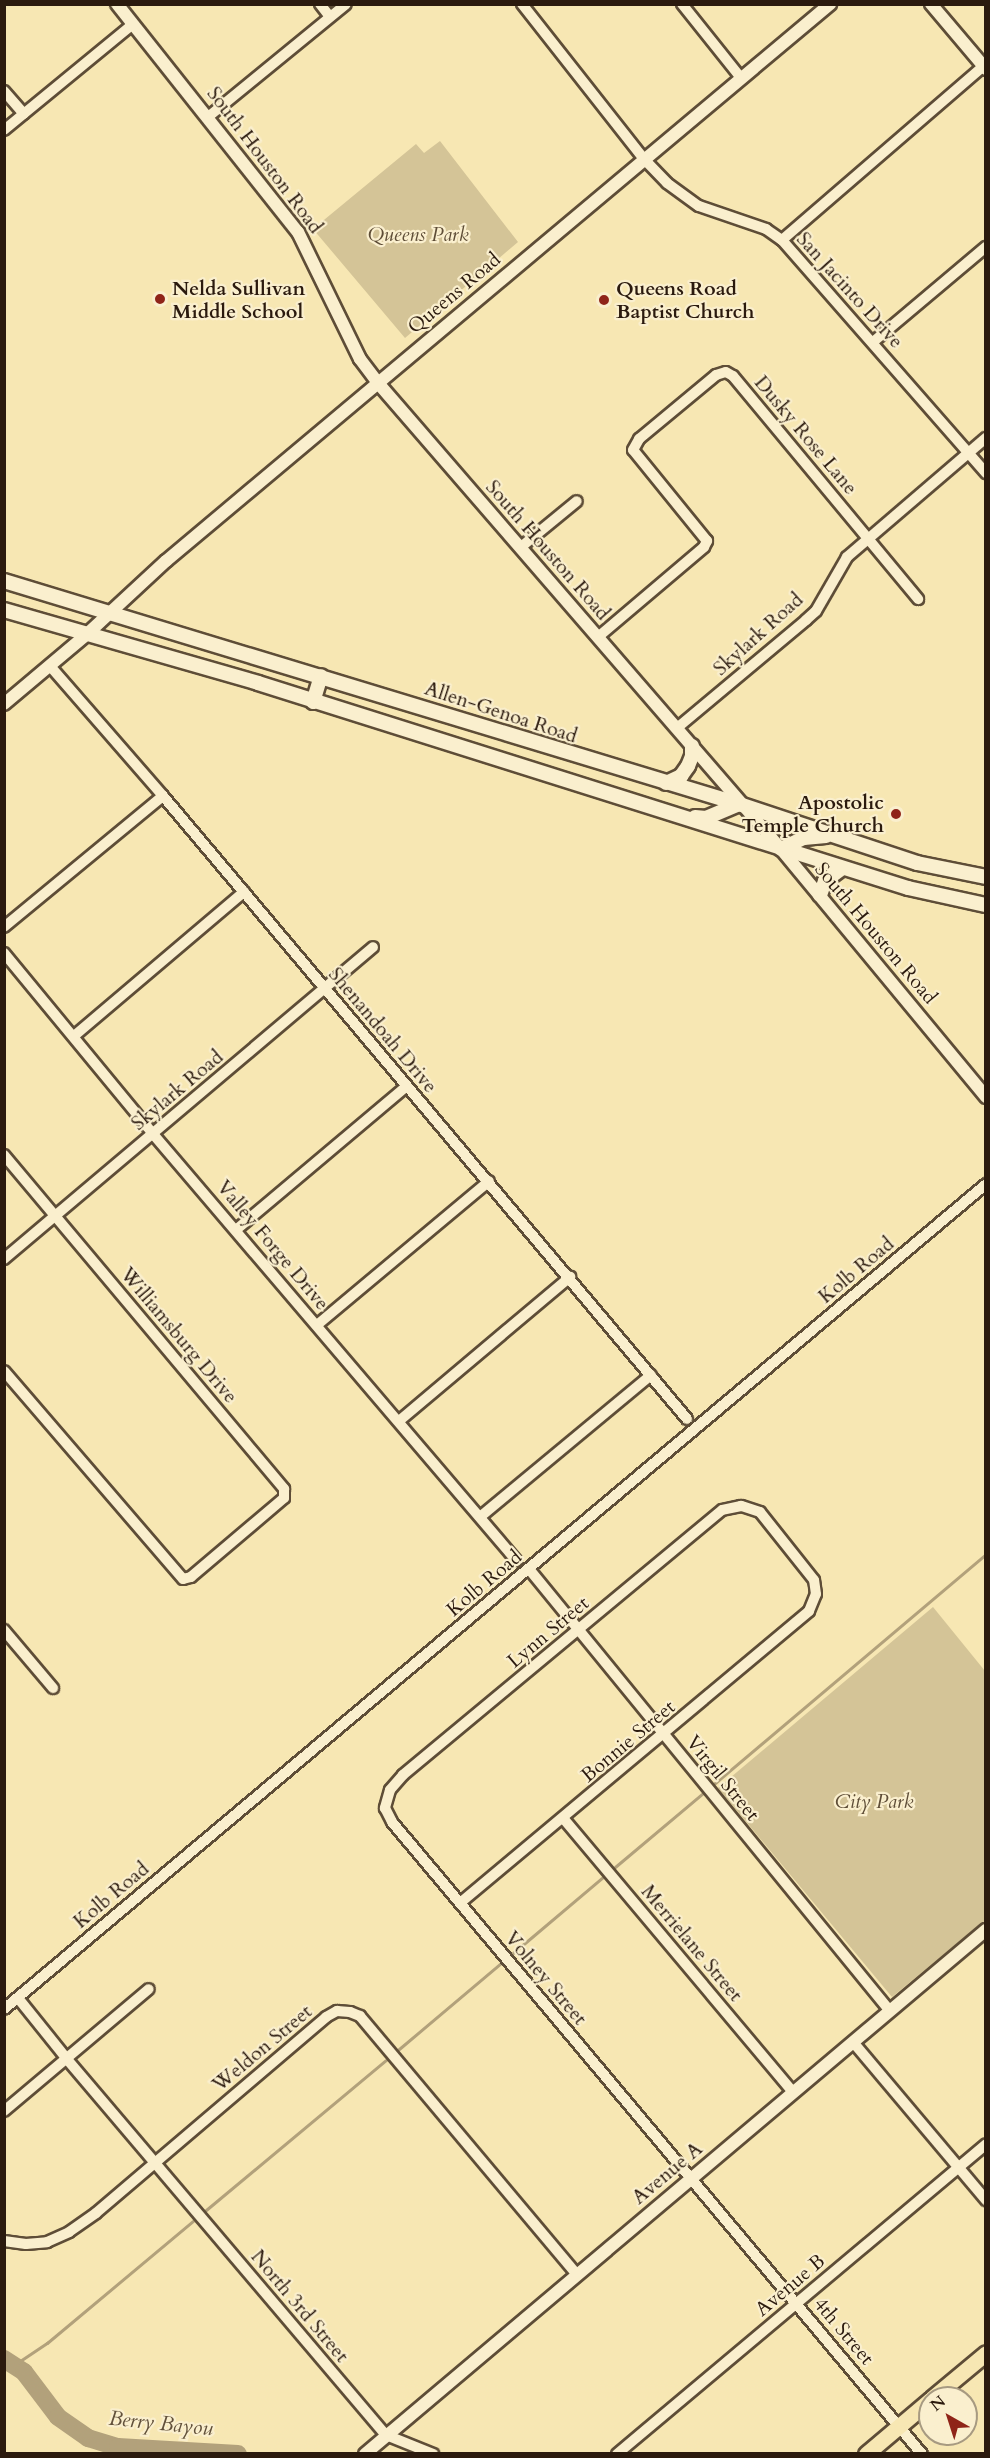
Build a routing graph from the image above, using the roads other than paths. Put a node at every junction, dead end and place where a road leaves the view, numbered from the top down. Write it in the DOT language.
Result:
graph roads {
  1 [pos="117,4"];
  2 [pos="320,4"];
  3 [pos="346,4"];
  4 [pos="522,4"];
  5 [pos="682,4"];
  6 [pos="830,4"];
  7 [pos="931,4"];
  8 [pos="330,17"];
  9 [pos="133,24"];
  10 [pos="985,67"];
  11 [pos="741,78"];
  12 [pos="4,91"];
  13 [pos="24,114"];
  14 [pos="208,117"];
  15 [pos="4,130"];
  16 [pos="644,159"];
  17 [pos="782,240"];
  18 [pos="986,247"];
  19 [pos="873,342"];
  20 [pos="378,383"];
  21 [pos="986,438"];
  22 [pos="968,453"];
  23 [pos="986,473"];
  24 [pos="577,501"];
  25 [pos="867,537"];
  26 [pos="521,547"];
  27 [pos="4,581"];
  28 [pos="918,599"];
  29 [pos="4,610"];
  30 [pos="106,614"];
  31 [pos="86,635"];
  32 [pos="598,637"];
  33 [pos="50,666"];
  34 [pos="321,676"];
  35 [pos="313,702"];
  36 [pos="4,704"];
  37 [pos="677,728"];
  38 [pos="692,746"];
  39 [pos="580,758"];
  40 [pos="571,783"];
  41 [pos="666,783"];
  42 [pos="163,796"];
  43 [pos="740,804"];
  44 [pos="675,814"];
  45 [pos="838,837"];
  46 [pos="780,849"];
  47 [pos="917,862"];
  48 [pos="842,868"];
  49 [pos="986,877"];
  50 [pos="908,888"];
  51 [pos="244,892"];
  52 [pos="820,896"];
  53 [pos="986,904"];
  54 [pos="4,927"];
  55 [pos="373,947"];
  56 [pos="4,953"];
  57 [pos="324,989"];
  58 [pos="74,1036"];
  59 [pos="407,1086"];
  60 [pos="986,1097"];
  61 [pos="153,1134"];
  62 [pos="4,1155"];
  63 [pos="489,1181"];
  64 [pos="986,1184"];
  65 [pos="56,1216"];
  66 [pos="237,1229"];
  67 [pos="4,1259"];
  68 [pos="570,1277"];
  69 [pos="317,1324"];
  70 [pos="4,1371"];
  71 [pos="651,1375"];
  72 [pos="687,1419"];
  73 [pos="399,1421"];
  74 [pos="741,1506"];
  75 [pos="480,1517"];
  76 [pos="516,1560"];
  77 [pos="529,1569"];
  78 [pos="4,1630"];
  79 [pos="579,1630"];
  80 [pos="53,1688"];
  81 [pos="664,1734"];
  82 [pos="387,1797"];
  83 [pos="563,1818"];
  84 [pos="460,1904"];
  85 [pos="986,1930"];
  86 [pos="149,1989"];
  87 [pos="18,1998"];
  88 [pos="4,2009"];
  89 [pos="890,2011"];
  90 [pos="853,2042"];
  91 [pos="66,2058"];
  92 [pos="793,2091"];
  93 [pos="4,2111"];
  94 [pos="986,2144"];
  95 [pos="154,2163"];
  96 [pos="958,2167"];
  97 [pos="692,2177"];
  98 [pos="986,2200"];
  99 [pos="4,2241"];
  100 [pos="576,2273"];
  101 [pos="796,2302"];
  102 [pos="986,2353"];
  103 [pos="947,2386"];
  104 [pos="918,2410"];
  105 [pos="899,2426"];
  106 [pos="386,2435"];
  107 [pos="369,2450"];
  108 [pos="433,2454"];
  109 [pos="617,2454"];
  110 [pos="866,2454"];
  111 [pos="922,2454"];
  1 -- 9 [label="street, South Houston Road"];
  2 -- 8 [label="street"];
  3 -- 8 [label="street"];
  4 -- 16 [label="street, San Jacinto Drive"];
  5 -- 11 [label="street"];
  6 -- 11 [label="street, Queens Road"];
  7 -- 10 [label="street"];
  8 -- 14 [label="street"];
  9 -- 13 [label="street"];
  9 -- 14 [label="street, South Houston Road"];
  10 -- 17 [label="street"];
  11 -- 16 [label="street, Queens Road"];
  12 -- 13 [label="street"];
  13 -- 15 [label="street"];
  14 -- 20 [label="street, South Houston Road"];
  16 -- 17 [label="street, San Jacinto Drive"];
  16 -- 20 [label="street, Queens Road"];
  17 -- 19 [label="street, San Jacinto Drive"];
  18 -- 19 [label="street"];
  19 -- 22 [label="street, San Jacinto Drive"];
  20 -- 26 [label="street, South Houston Road"];
  20 -- 30 [label="street, Queens Road"];
  21 -- 22 [label="street, Skylark Road"];
  22 -- 23 [label="street, San Jacinto Drive"];
  22 -- 25 [label="street, Skylark Road"];
  24 -- 26 [label="street"];
  25 -- 28 [label="street, Dusky Rose Lane"];
  25 -- 32 [label="street, Dusky Rose Lane"];
  25 -- 37 [label="street, Skylark Road"];
  26 -- 32 [label="street, South Houston Road"];
  27 -- 30 [label="main road, Allen-Genoa Road"];
  29 -- 31 [label="main road"];
  30 -- 31 [label="street, Queens Road"];
  30 -- 34 [label="main road, Allen-Genoa Road"];
  31 -- 33 [label="street, Queens Road"];
  31 -- 35 [label="main road"];
  32 -- 37 [label="street, South Houston Road"];
  33 -- 36 [label="street, Queens Road"];
  33 -- 42 [label="street, Shenandoah Drive"];
  34 -- 35 [label="main road"];
  34 -- 39 [label="main road, Allen-Genoa Road"];
  35 -- 40 [label="main road"];
  37 -- 38 [label="street, South Houston Road"];
  38 -- 41 [label="main road"];
  38 -- 43 [label="street, South Houston Road"];
  39 -- 40 [label="main road"];
  39 -- 41 [label="main road, Allen-Genoa Road"];
  40 -- 44 [label="main road"];
  41 -- 43 [label="main road, Allen-Genoa Road"];
  42 -- 51 [label="street, Shenandoah Drive"];
  42 -- 54 [label="street"];
  43 -- 44 [label="main road"];
  43 -- 45 [label="main road, Allen-Genoa Road"];
  43 -- 46 [label="street, South Houston Road"];
  44 -- 46 [label="main road"];
  45 -- 46 [label="main road"];
  45 -- 47 [label="main road, Allen-Genoa Road"];
  46 -- 48 [label="main road"];
  46 -- 52 [label="street, South Houston Road"];
  47 -- 49 [label="main road, Allen-Genoa Road"];
  47 -- 50 [label="main road"];
  48 -- 50 [label="main road"];
  48 -- 52 [label="main road"];
  50 -- 53 [label="main road"];
  51 -- 57 [label="street, Shenandoah Drive"];
  51 -- 58 [label="street"];
  52 -- 60 [label="street, South Houston Road"];
  55 -- 57 [label="street, Skylark Road"];
  56 -- 58 [label="street, Valley Forge Drive"];
  57 -- 59 [label="street, Shenandoah Drive"];
  57 -- 61 [label="street, Skylark Road"];
  58 -- 61 [label="street, Valley Forge Drive"];
  59 -- 63 [label="street, Shenandoah Drive"];
  59 -- 66 [label="street"];
  61 -- 65 [label="street, Skylark Road"];
  61 -- 66 [label="street, Valley Forge Drive"];
  62 -- 65 [label="street, Williamsburg Drive"];
  63 -- 68 [label="street, Shenandoah Drive"];
  63 -- 69 [label="street"];
  64 -- 77 [label="street, Kolb Road"];
  65 -- 67 [label="street, Skylark Road"];
  65 -- 70 [label="street, Williamsburg Drive"];
  66 -- 69 [label="street, Valley Forge Drive"];
  68 -- 71 [label="street, Shenandoah Drive"];
  68 -- 73 [label="street"];
  69 -- 73 [label="street, Valley Forge Drive"];
  71 -- 72 [label="street, Shenandoah Drive"];
  71 -- 75 [label="street"];
  73 -- 75 [label="street, Valley Forge Drive"];
  74 -- 79 [label="street, Lynn Street"];
  74 -- 81 [label="street, Bonnie Street"];
  75 -- 76 [label="street, Valley Forge Drive"];
  77 -- 79 [label="street, Virgil Street"];
  77 -- 87 [label="street, Kolb Road"];
  78 -- 80 [label="street"];
  79 -- 81 [label="street, Virgil Street"];
  79 -- 82 [label="street, Lynn Street"];
  81 -- 83 [label="street, Bonnie Street"];
  81 -- 89 [label="street, Virgil Street"];
  82 -- 84 [label="street, Volney Street"];
  83 -- 84 [label="street, Bonnie Street"];
  83 -- 92 [label="street, Merrielane Street"];
  84 -- 97 [label="street, Volney Street"];
  85 -- 89 [label="street, Avenue A"];
  86 -- 91 [label="street"];
  87 -- 88 [label="street, Kolb Road"];
  87 -- 91 [label="street, North 3rd Street"];
  89 -- 90 [label="street, Avenue A"];
  90 -- 92 [label="street, Avenue A"];
  90 -- 96 [label="street"];
  91 -- 93 [label="street"];
  91 -- 95 [label="street, North 3rd Street"];
  92 -- 97 [label="street, Avenue A"];
  94 -- 96 [label="street, Avenue B"];
  95 -- 99 [label="street, Weldon Street"];
  95 -- 100 [label="street, Weldon Street"];
  95 -- 106 [label="street, North 3rd Street"];
  96 -- 98 [label="street"];
  96 -- 101 [label="street, Avenue B"];
  97 -- 100 [label="street, Avenue A"];
  97 -- 101 [label="street, 4th Street"];
  100 -- 106 [label="street, Avenue A"];
  101 -- 105 [label="street, 4th Street"];
  101 -- 109 [label="street, Avenue B"];
  102 -- 103 [label="main road"];
  104 -- 105 [label="main road"];
  105 -- 110 [label="main road"];
  105 -- 111 [label="street, 4th Street"];
  106 -- 107 [label="street, Avenue A"];
  106 -- 108 [label="street, North 3rd Street"];
}
